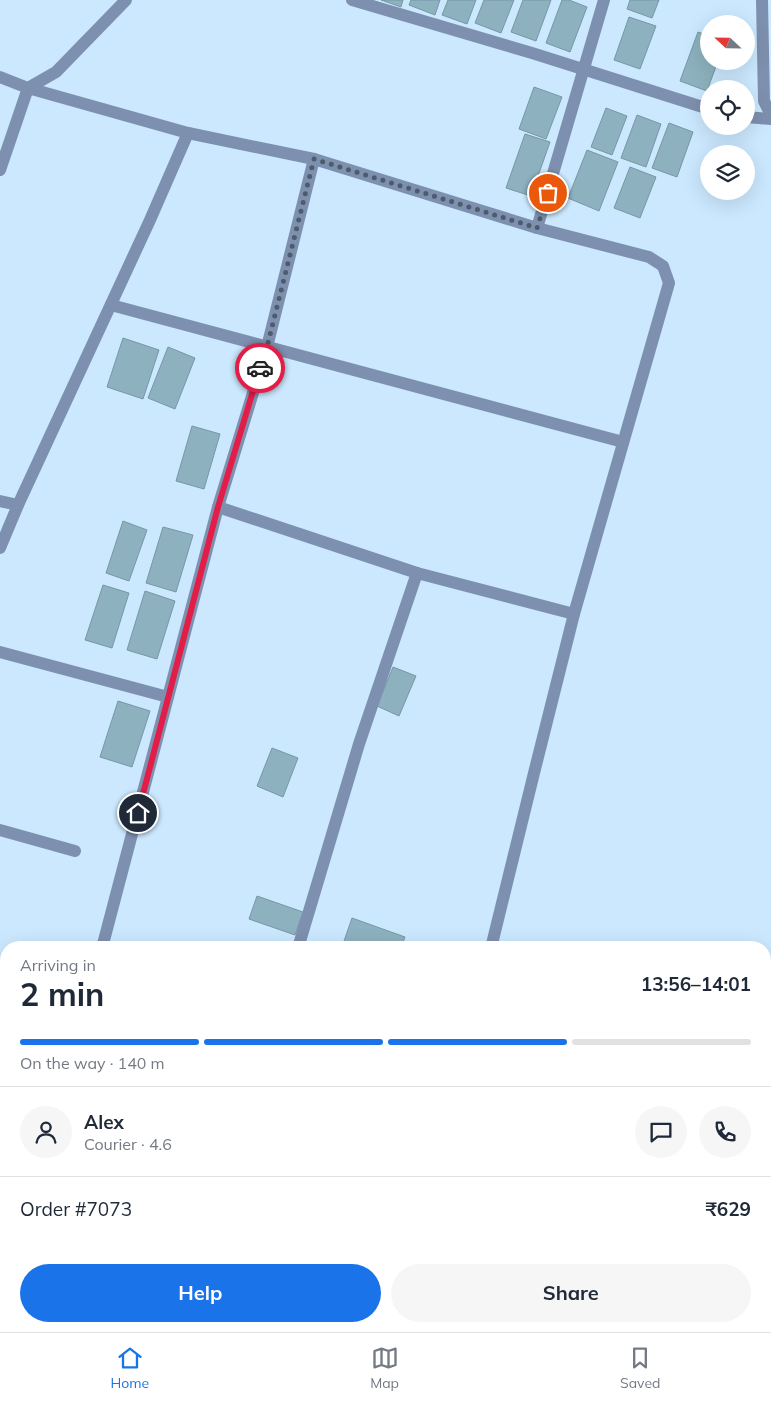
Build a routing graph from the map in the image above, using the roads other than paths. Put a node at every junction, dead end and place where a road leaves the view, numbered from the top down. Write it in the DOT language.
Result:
graph roads {
  1 [pos="126,0"];
  2 [pos="352,0"];
  3 [pos="604,0"];
  4 [pos="762,0"];
  5 [pos="583,69"];
  6 [pos="0,77"];
  7 [pos="28,88"];
  8 [pos="700,106"];
  9 [pos="771,115"];
  10 [pos="755,118"];
  11 [pos="771,119"];
  12 [pos="188,133"];
  13 [pos="314,159"];
  14 [pos="0,170"];
  15 [pos="537,228"];
  16 [pos="111,305"];
  17 [pos="267,347"];
  18 [pos="624,442"];
  19 [pos="0,501"];
  20 [pos="18,505"];
  21 [pos="218,507"];
  22 [pos="0,548"];
  23 [pos="416,573"];
  24 [pos="574,614"];
  25 [pos="0,652"];
  26 [pos="168,697"];
  27 [pos="0,830"];
  28 [pos="75,851"];
  29 [pos="104,941"];
  30 [pos="300,941"];
  31 [pos="493,941"];
  1 -- 7 [label="street"];
  2 -- 5 [label="street"];
  3 -- 5 [label="street"];
  4 -- 9 [label="street"];
  5 -- 8 [label="street"];
  5 -- 15 [label="street"];
  6 -- 7 [label="street"];
  7 -- 12 [label="street"];
  7 -- 14 [label="street"];
  10 -- 11 [label="street"];
  12 -- 13 [label="street"];
  12 -- 16 [label="street"];
  13 -- 15 [label="street"];
  13 -- 17 [label="street"];
  15 -- 18 [label="street"];
  16 -- 17 [label="street"];
  16 -- 20 [label="street"];
  17 -- 18 [label="street"];
  17 -- 21 [label="street"];
  18 -- 24 [label="street"];
  19 -- 20 [label="street"];
  20 -- 22 [label="street"];
  21 -- 23 [label="street"];
  21 -- 26 [label="street"];
  23 -- 24 [label="street"];
  23 -- 30 [label="street"];
  24 -- 31 [label="street"];
  25 -- 26 [label="street"];
  26 -- 29 [label="street"];
  27 -- 28 [label="street"];
}
